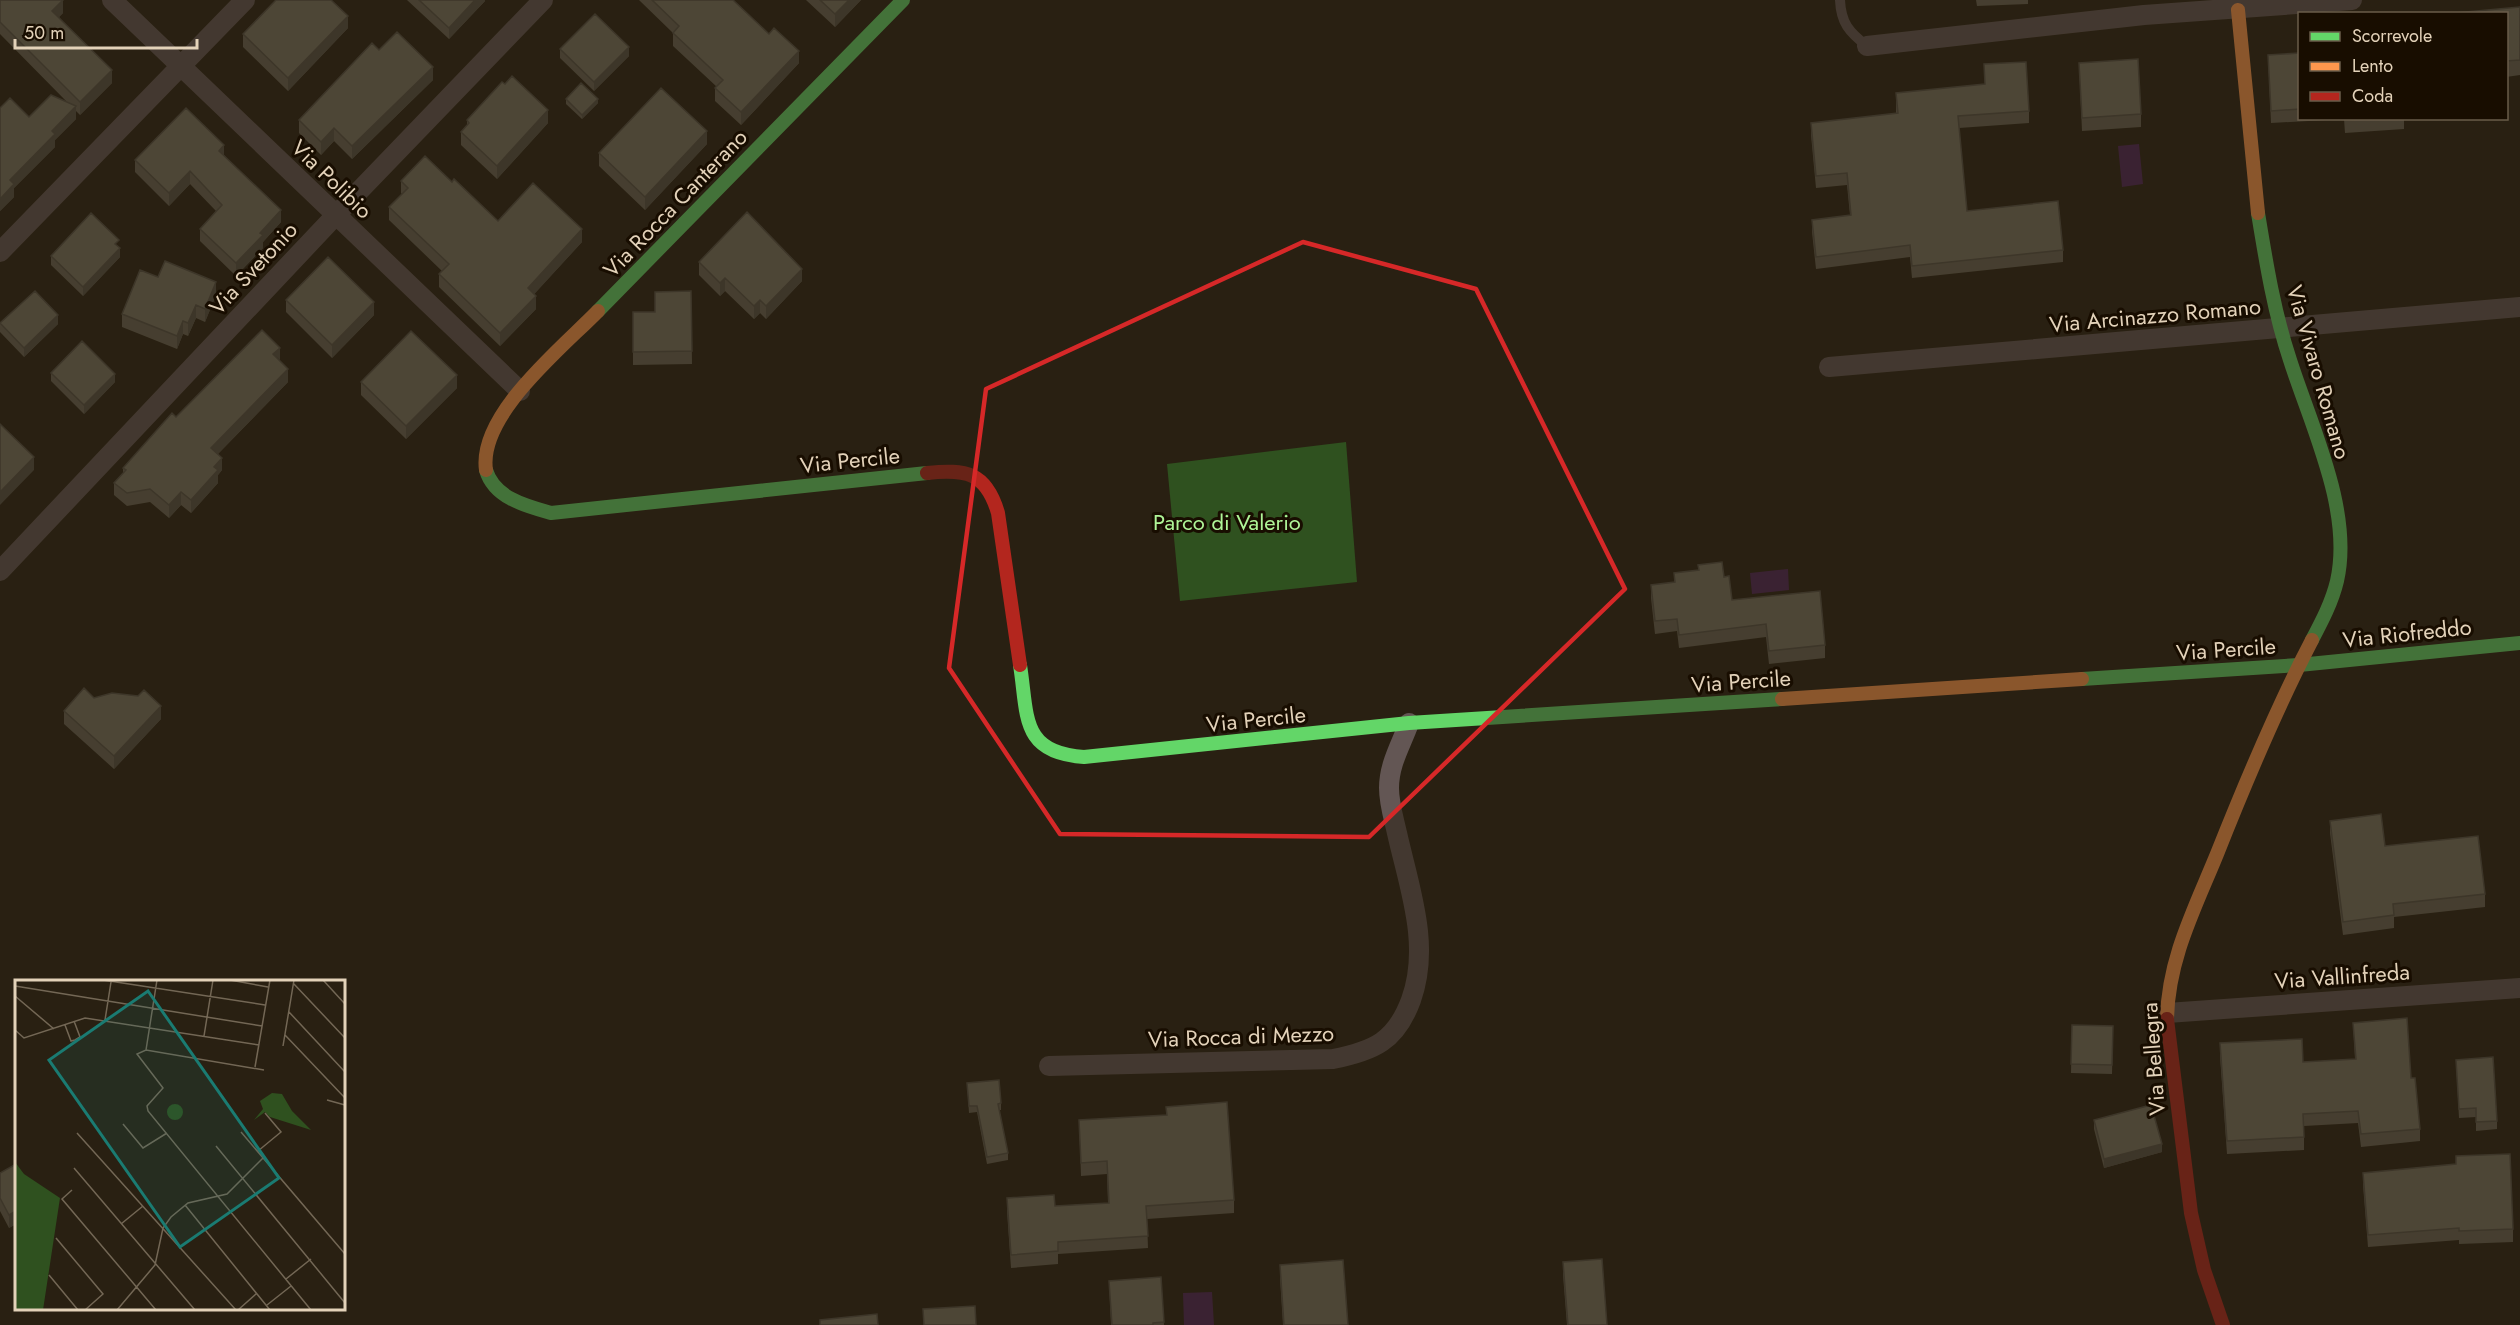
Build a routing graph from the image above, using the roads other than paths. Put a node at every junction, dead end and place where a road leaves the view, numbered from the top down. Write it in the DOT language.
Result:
graph roads {
  1 [pos="112,0"];
  2 [pos="245,0"];
  3 [pos="543,0"];
  4 [pos="903,0"];
  5 [pos="1840,0"];
  6 [pos="2352,0"];
  7 [pos="2144,8"];
  8 [pos="2238,10"];
  9 [pos="1867,46"];
  10 [pos="181,66"];
  11 [pos="334,216"];
  12 [pos="0,252"];
  13 [pos="2520,307"];
  14 [pos="2280,329"];
  15 [pos="1829,367"];
  16 [pos="520,392"];
  17 [pos="487,444"];
  18 [pos="0,571"];
  19 [pos="2520,643"];
  20 [pos="2299,665"];
  21 [pos="1409,723"];
  22 [pos="2520,988"];
  23 [pos="2167,1013"];
  24 [pos="1049,1066"];
  25 [pos="2223,1325"];
  1 -- 10 [label="street, Via Polibio"];
  2 -- 10 [label="street"];
  3 -- 11 [label="street, Via Svetonio"];
  4 -- 16 [label="street, Via Rocca Canterano"];
  5 -- 9 [label="lane"];
  6 -- 8 [label="street"];
  7 -- 8 [label="street"];
  7 -- 9 [label="street"];
  8 -- 14 [label="street, Via Vivaro Romano"];
  10 -- 11 [label="street, Via Polibio"];
  10 -- 12 [label="street"];
  11 -- 16 [label="street, Via Polibio"];
  11 -- 18 [label="street, Via Svetonio"];
  13 -- 14 [label="street, Via Arcinazzo Romano"];
  14 -- 15 [label="street, Via Arcinazzo Romano"];
  14 -- 20 [label="street, Via Vivaro Romano"];
  16 -- 17 [label="street, Via Rocca Canterano"];
  17 -- 21 [label="street, Via Percile"];
  19 -- 20 [label="street, Via Riofreddo"];
  20 -- 21 [label="street, Via Percile"];
  20 -- 23 [label="street, Via Bellegra"];
  21 -- 24 [label="street, Via Rocca di Mezzo"];
  22 -- 23 [label="street, Via Vallinfreda"];
  23 -- 25 [label="street, Via Bellegra"];
}
